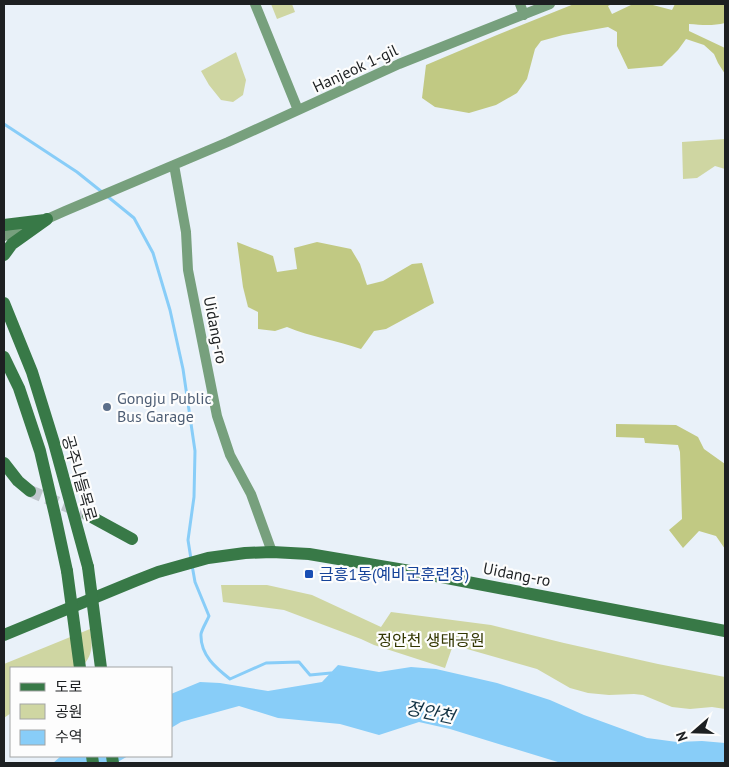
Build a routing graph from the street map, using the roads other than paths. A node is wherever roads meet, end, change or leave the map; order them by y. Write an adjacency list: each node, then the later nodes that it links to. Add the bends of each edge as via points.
1 (255, 4): 5 (street)
2 (520, 4): 4 (street)
3 (550, 4): 4 (street, Hanjeok 1-gil)
4 (524, 15): 5 (street, Hanjeok 1-gil, via 399,64)
5 (298, 110): 6 (street, Hanjeok 1-gil)
6 (174, 165): 7 (street, Hanjeok 1-gil); 17 (street, Uidang-ro, via 186,232 188,270 217,416 230,456 251,494)
7 (47, 219): 8 (main road); 9 (street, Hanjeok 1-gil); 10 (main road, via 12,244)
8 (4, 225)
9 (4, 236)
10 (4, 255)
11 (4, 302): 21 (main road, 공주나들목로, bridge, via 32,372 88,567)
12 (4, 357): 20 (main road, 공주나들목로, bridge, via 19,388 40,451 67,571)
13 (4, 463): 14 (main road)
14 (30, 490)
15 (88, 515): 16 (main road)
16 (132, 539)
17 (272, 552): 18 (main road, Uidang-ro, via 309,554 410,571); 19 (main road, Uidang-ro, via 208,558 158,572)
18 (725, 631)
19 (4, 635)
20 (80, 667)
21 (101, 667)

